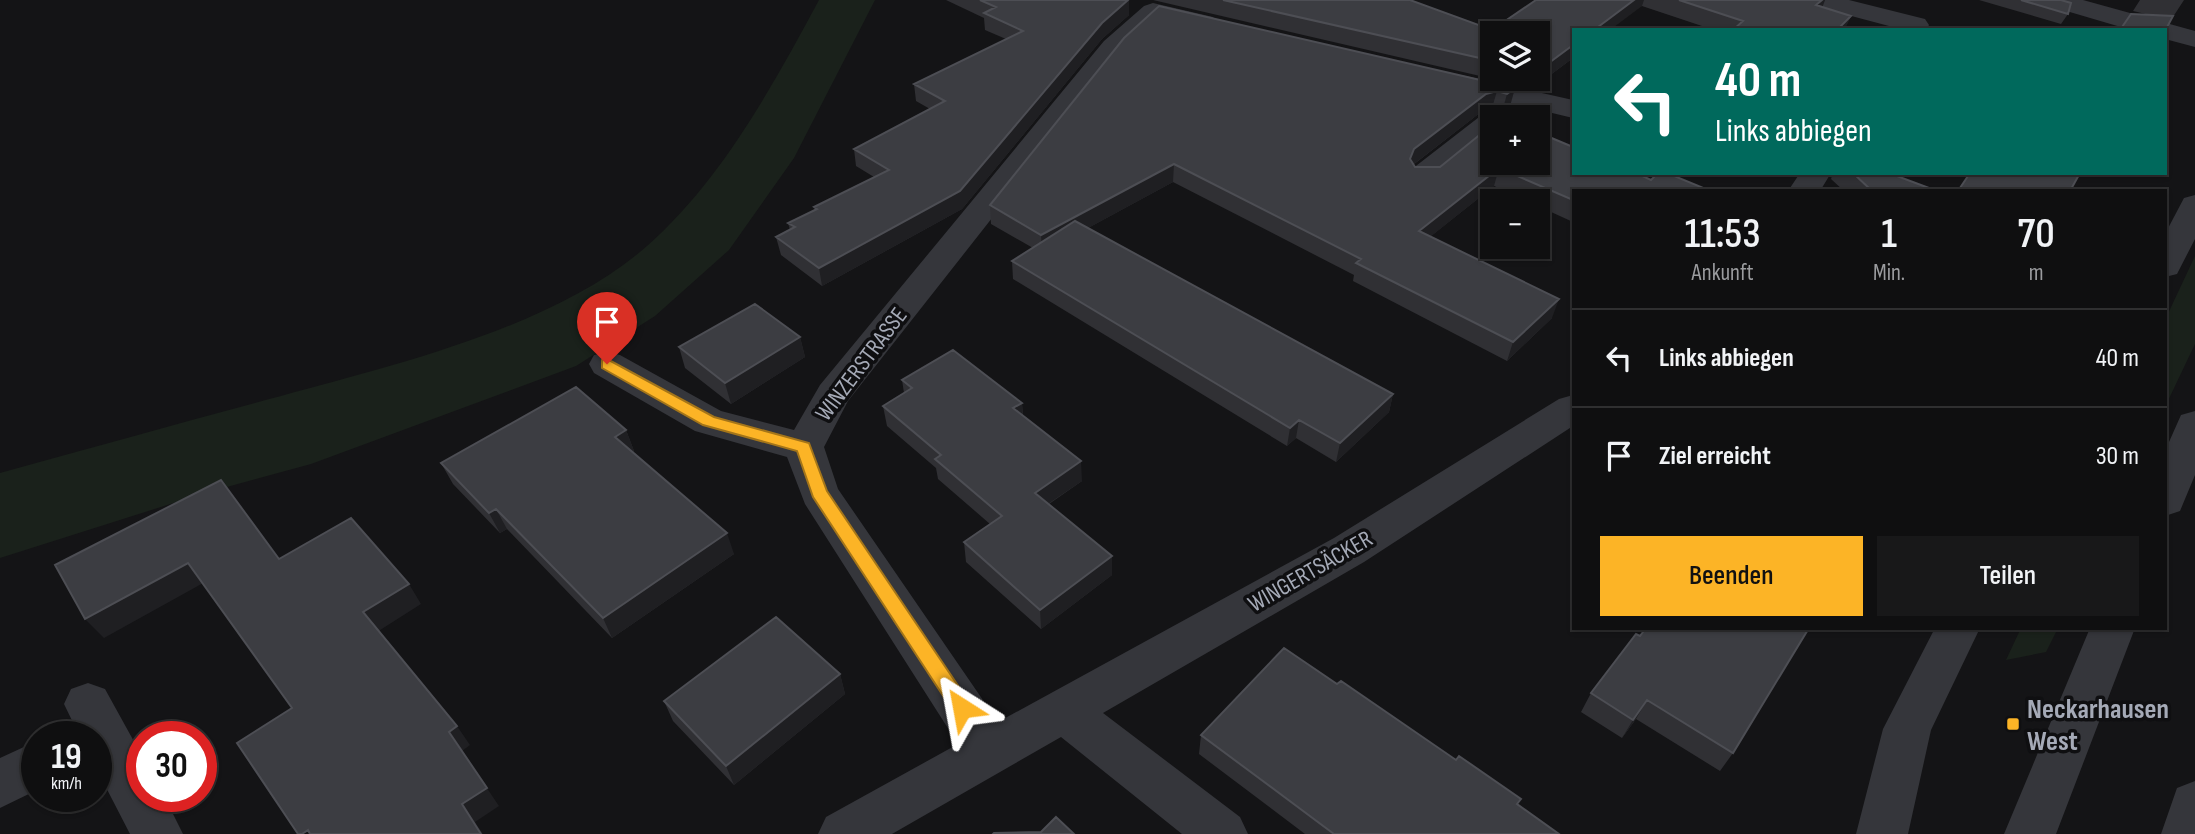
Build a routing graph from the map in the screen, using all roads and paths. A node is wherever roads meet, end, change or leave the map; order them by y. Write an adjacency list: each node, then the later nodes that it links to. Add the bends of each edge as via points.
1 (1819, 0): 4 (street)
2 (1928, 0): 4 (street)
3 (2055, 0): 5 (street)
4 (1915, 27)
5 (2156, 28)
6 (1231, 30): 20 (street, WINZERSTRASSE, via 1138,8 1113,47 833,394)
7 (2167, 31): 8 (street)
8 (2195, 39)
9 (1434, 77): 10 (street)
10 (1521, 97): 11 (street); 12 (street)
11 (1511, 105)
12 (1572, 109)
13 (1480, 130): 14 (street)
14 (1423, 176)
15 (2195, 205): 16 (street)
16 (2167, 263)
17 (607, 364): 20 (street, via 709,421)
18 (1566, 423): 24 (street, WINGERTSÄCKER, via 1349,551)
19 (2195, 425): 21 (street)
20 (804, 447): 25 (street, WINZERSTRASSE, via 819,493)
21 (2167, 495)
22 (2112, 630): 34 (street)
23 (1949, 631): 33 (street, via 1907,729)
24 (1063, 710): 25 (street, WINGERTSÄCKER); 32 (street)
25 (990, 751): 31 (street, WINGERTSÄCKER)
26 (112, 760): 30 (street)
27 (21, 773): 28 (street)
28 (0, 785)
29 (2195, 805): 35 (street)
30 (157, 834)
31 (844, 834)
32 (1222, 834)
33 (1882, 834)
34 (2030, 834)
35 (2187, 834)

